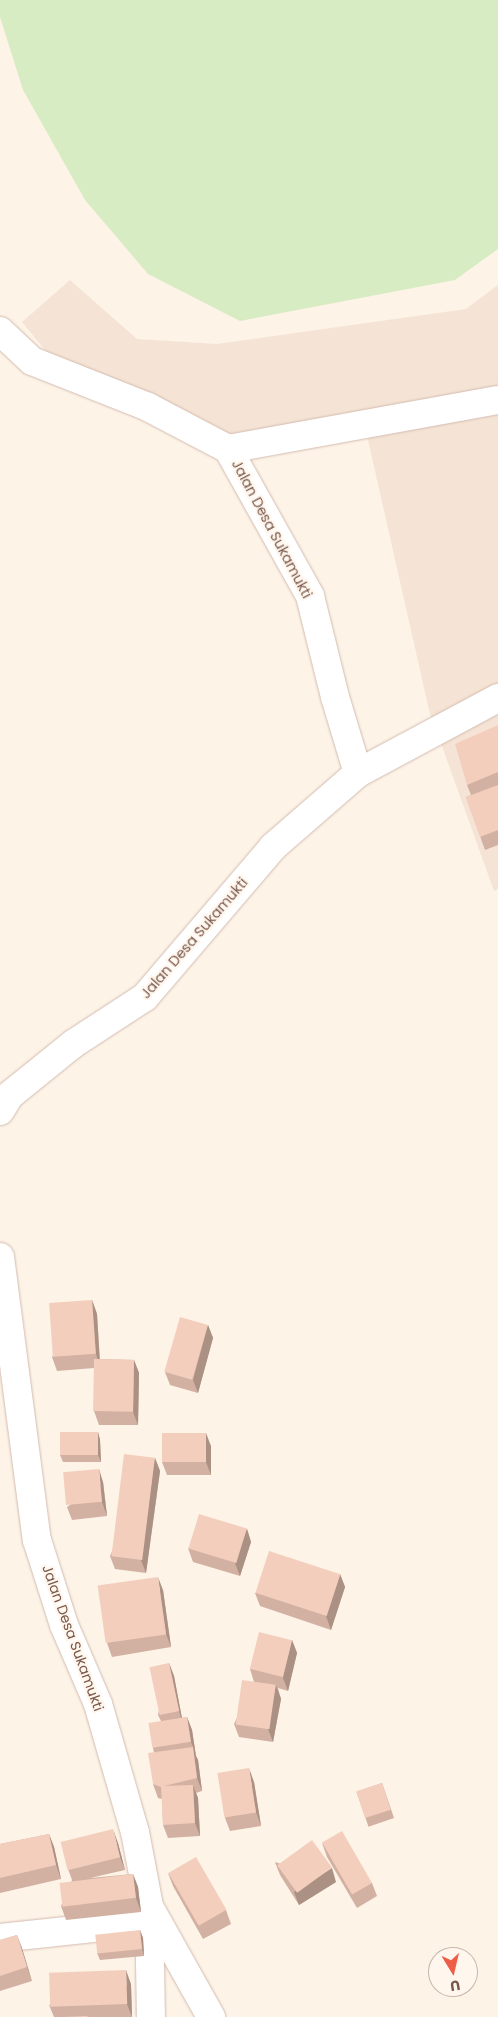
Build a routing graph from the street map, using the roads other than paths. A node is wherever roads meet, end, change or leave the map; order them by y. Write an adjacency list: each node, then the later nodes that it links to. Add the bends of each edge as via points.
1 (0, 331): 3 (street, Jalan Desa Sukamukti, via 32,361 148,407)
2 (498, 400): 3 (street)
3 (228, 449): 5 (street, Jalan Desa Sukamukti, via 310,596)
4 (498, 698): 5 (street, Jalan Desa Sukamukti)
5 (358, 774): 6 (street, Jalan Desa Sukamukti, via 273,847 145,997 73,1044 10,1095)
6 (0, 1111)
7 (0, 1258): 8 (street, Jalan Desa Sukamukti)
8 (10, 1414): 9 (street, Jalan Desa Sukamukti, via 37,1540 64,1625 98,1704 135,1832)
9 (149, 1914): 10 (street); 11 (street, Jalan Desa Sukamukti); 12 (street)
10 (0, 1938)
11 (151, 2017)
12 (211, 2017)

